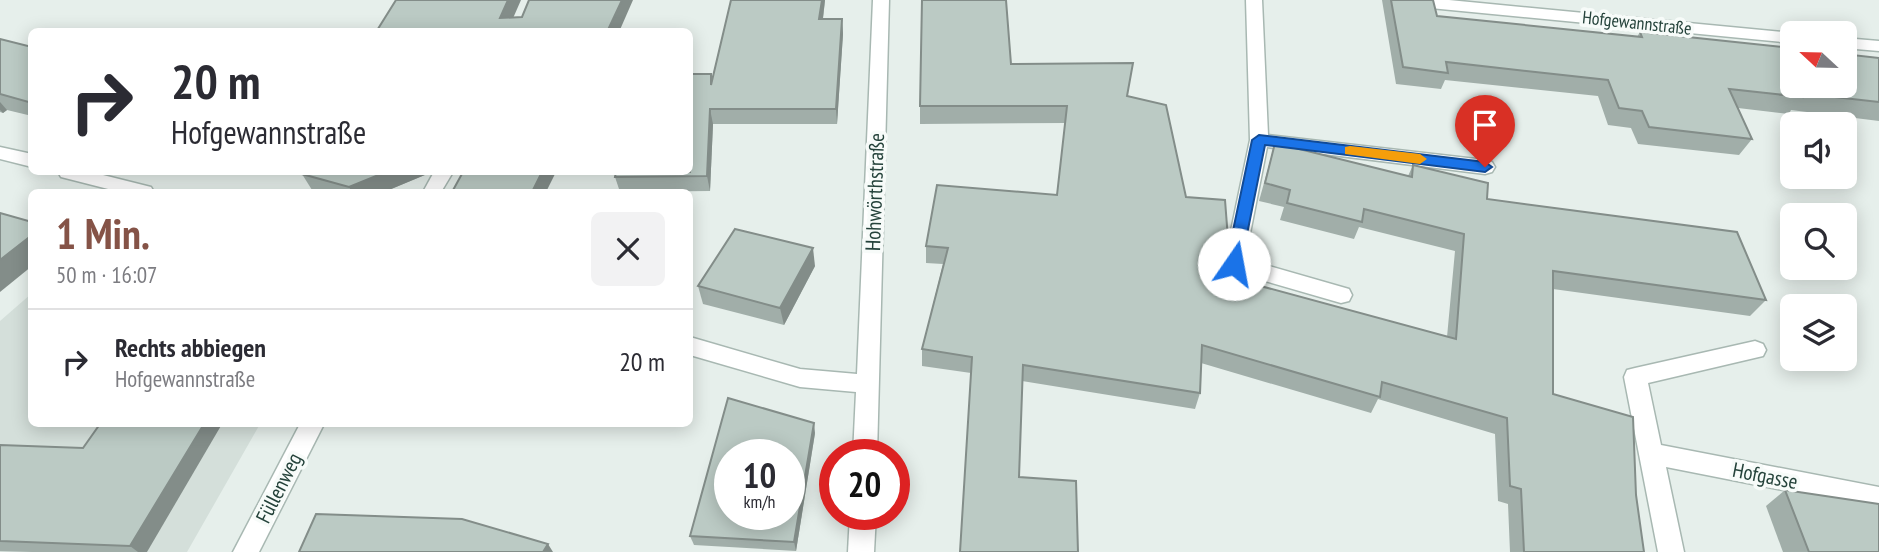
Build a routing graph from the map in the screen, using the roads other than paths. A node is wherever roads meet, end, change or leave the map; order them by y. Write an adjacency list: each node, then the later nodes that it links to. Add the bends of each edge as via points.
1 (881, 0): 16 (street, Hohwörthstraße)
2 (1254, 0): 7 (street)
3 (1399, 0): 4 (street, Hofgewannstraße)
4 (1780, 37)
5 (1857, 44): 6 (street)
6 (1879, 47)
7 (1259, 140): 10 (street); 13 (street, via 1234,264)
8 (0, 153): 9 (street)
9 (28, 160)
10 (1485, 167)
11 (80, 175): 12 (street)
12 (133, 189)
13 (1341, 296)
14 (693, 347): 16 (street, via 800,378)
15 (1755, 350): 19 (street, via 1635,377)
16 (869, 384): 18 (street, Hohwörthstraße)
17 (310, 427): 22 (street, Füllenweg)
18 (866, 439)
19 (1651, 454): 20 (street, Hofgasse); 24 (street)
20 (1879, 498)
21 (862, 530): 23 (street)
22 (246, 552)
23 (861, 552)
24 (1671, 552)

